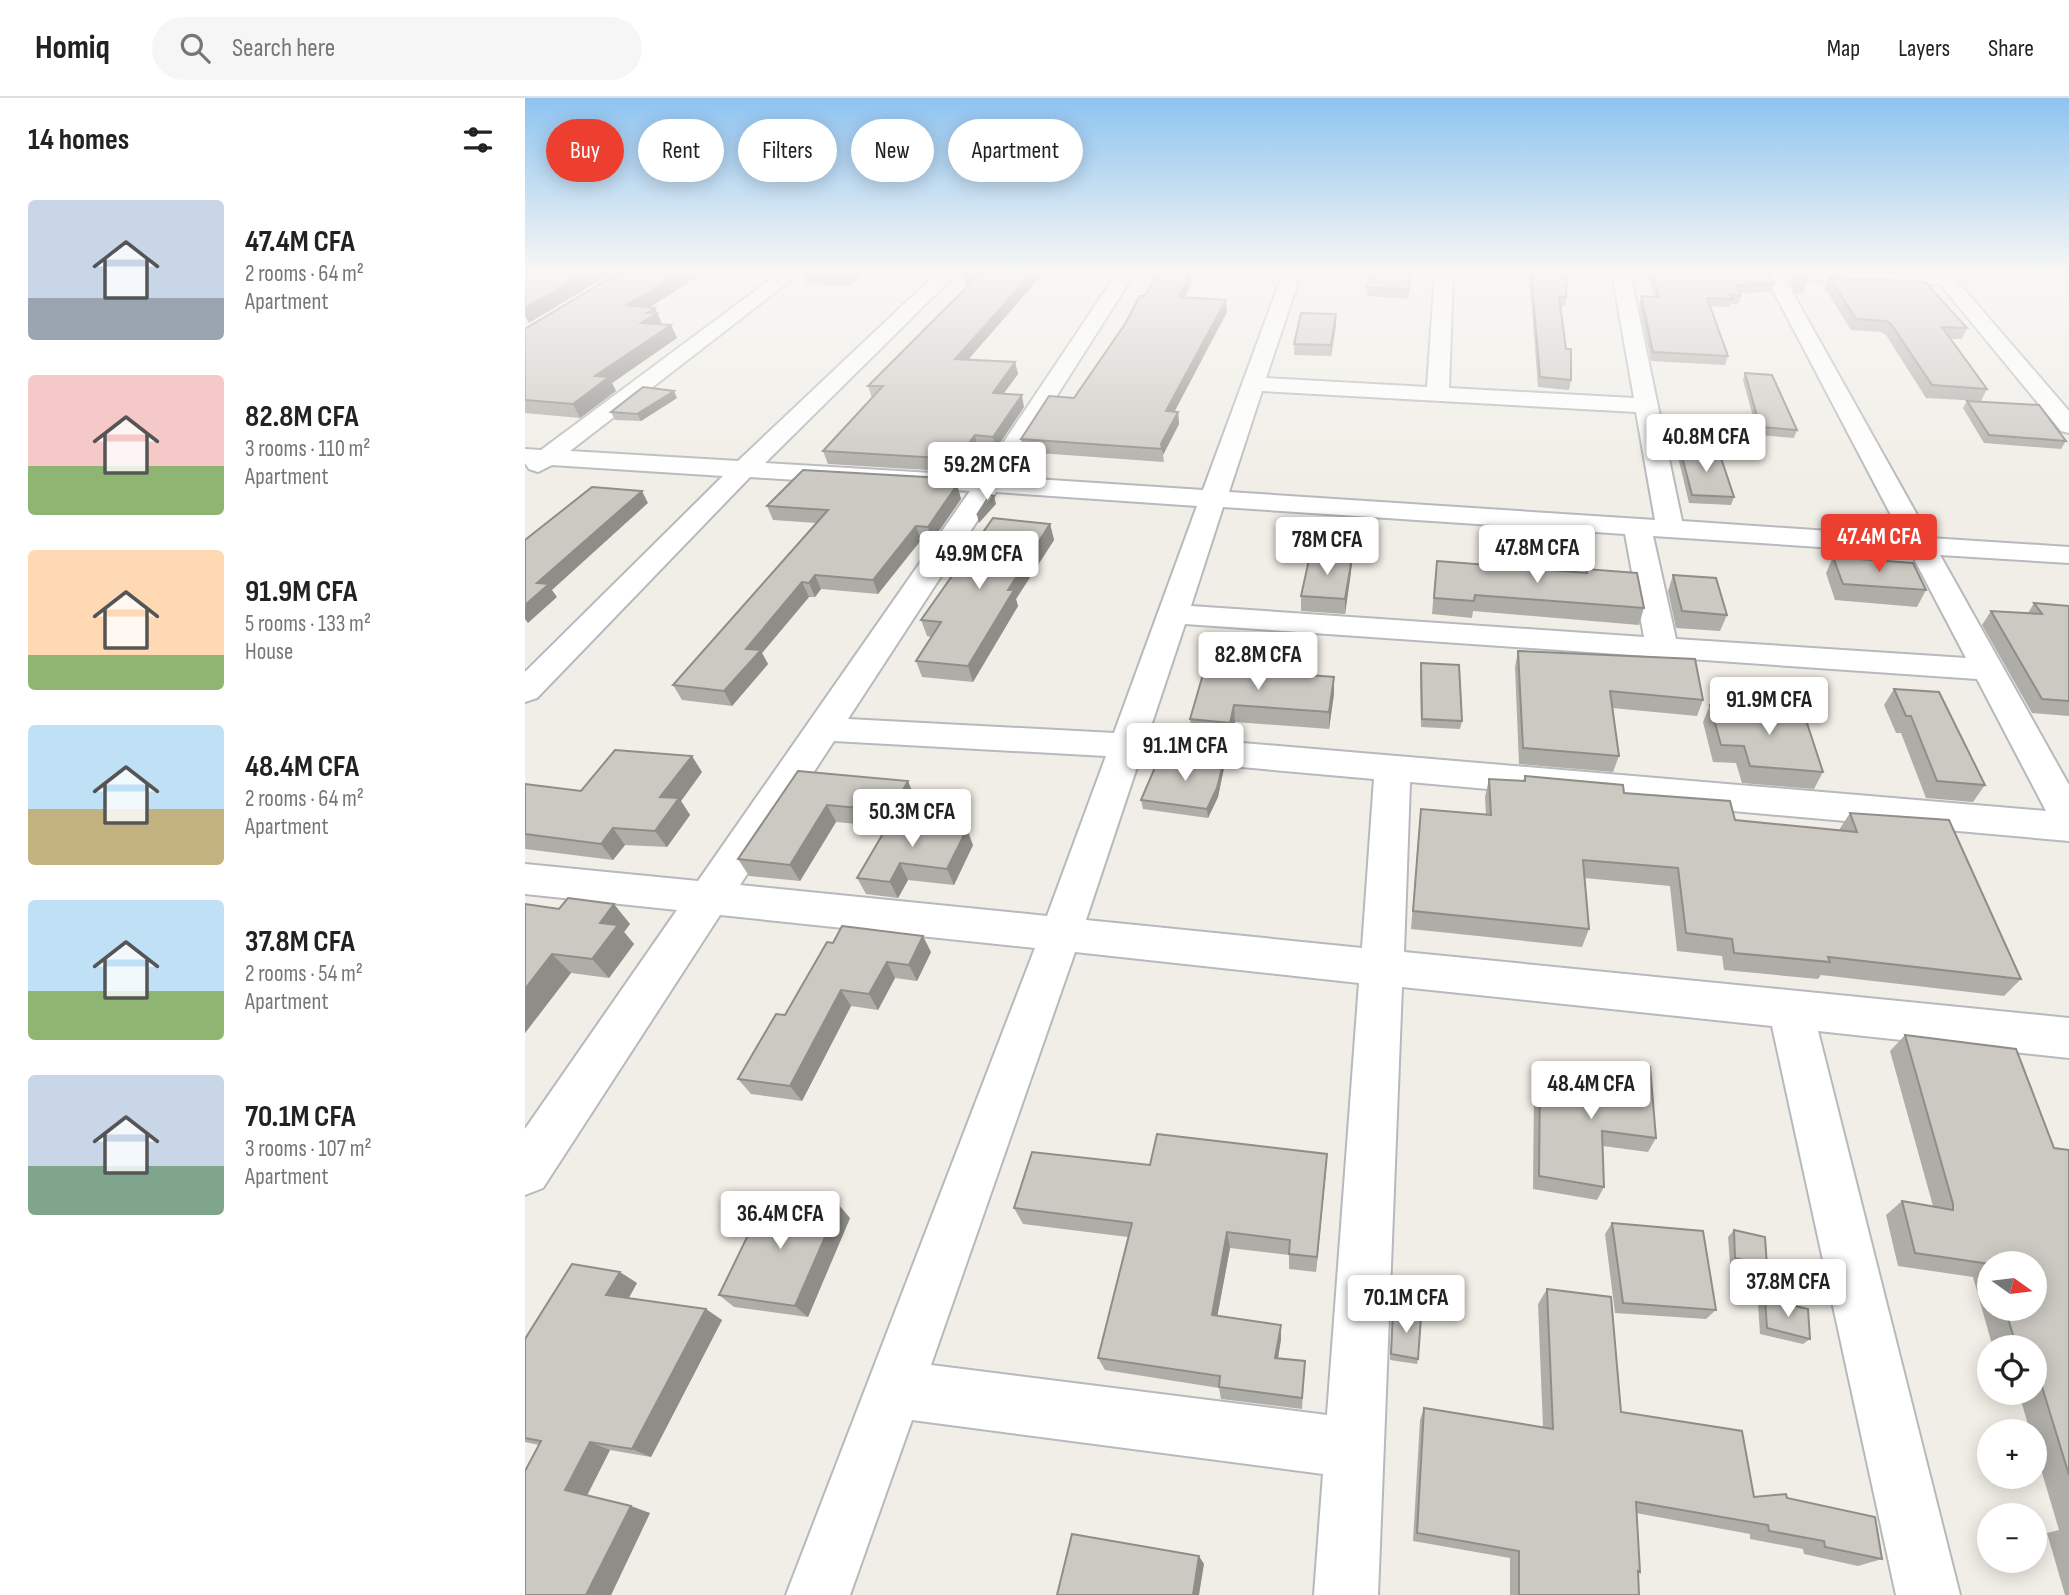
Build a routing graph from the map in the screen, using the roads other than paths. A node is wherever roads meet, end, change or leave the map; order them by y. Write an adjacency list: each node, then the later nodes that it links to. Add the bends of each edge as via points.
1 (694, 343): 13 (street)
2 (875, 343): 14 (street)
3 (1080, 343): 16 (street)
4 (1266, 343): 9 (street)
5 (1441, 343): 10 (street)
6 (1634, 343): 11 (street)
7 (1811, 343): 20 (street)
8 (1999, 343): 12 (street)
9 (1252, 384): 10 (street); 17 (street)
10 (1438, 394): 11 (street)
11 (1646, 406): 19 (street)
12 (2069, 426)
13 (536, 457): 14 (street); 15 (street)
14 (744, 469): 16 (street); 25 (street)
15 (525, 474)
16 (988, 484): 17 (street); 26 (street)
17 (1211, 499): 18 (street); 22 (street)
18 (1637, 527): 19 (street); 23 (street)
19 (1670, 529): 20 (street)
20 (1921, 545): 21 (street); 24 (street)
21 (2069, 555)
22 (1172, 614): 23 (street); 27 (street)
23 (1662, 647): 24 (street)
24 (1988, 670): 29 (street)
25 (525, 691)
26 (823, 729): 27 (street); 32 (street)
27 (1127, 745): 28 (street); 33 (street)
28 (1392, 769): 30 (street); 34 (street)
29 (2069, 818)
30 (2069, 827)
31 (525, 879): 32 (street)
32 (709, 898): 33 (street); 37 (street)
33 (1061, 934): 34 (street); 38 (street)
34 (1381, 968): 35 (street); 39 (street)
35 (1791, 1011): 36 (street); 42 (street)
36 (2069, 1038)
37 (525, 1171)
38 (895, 1389): 39 (street); 40 (street)
39 (1355, 1448): 41 (street)
40 (818, 1595)
41 (1346, 1595)
42 (1929, 1595)

